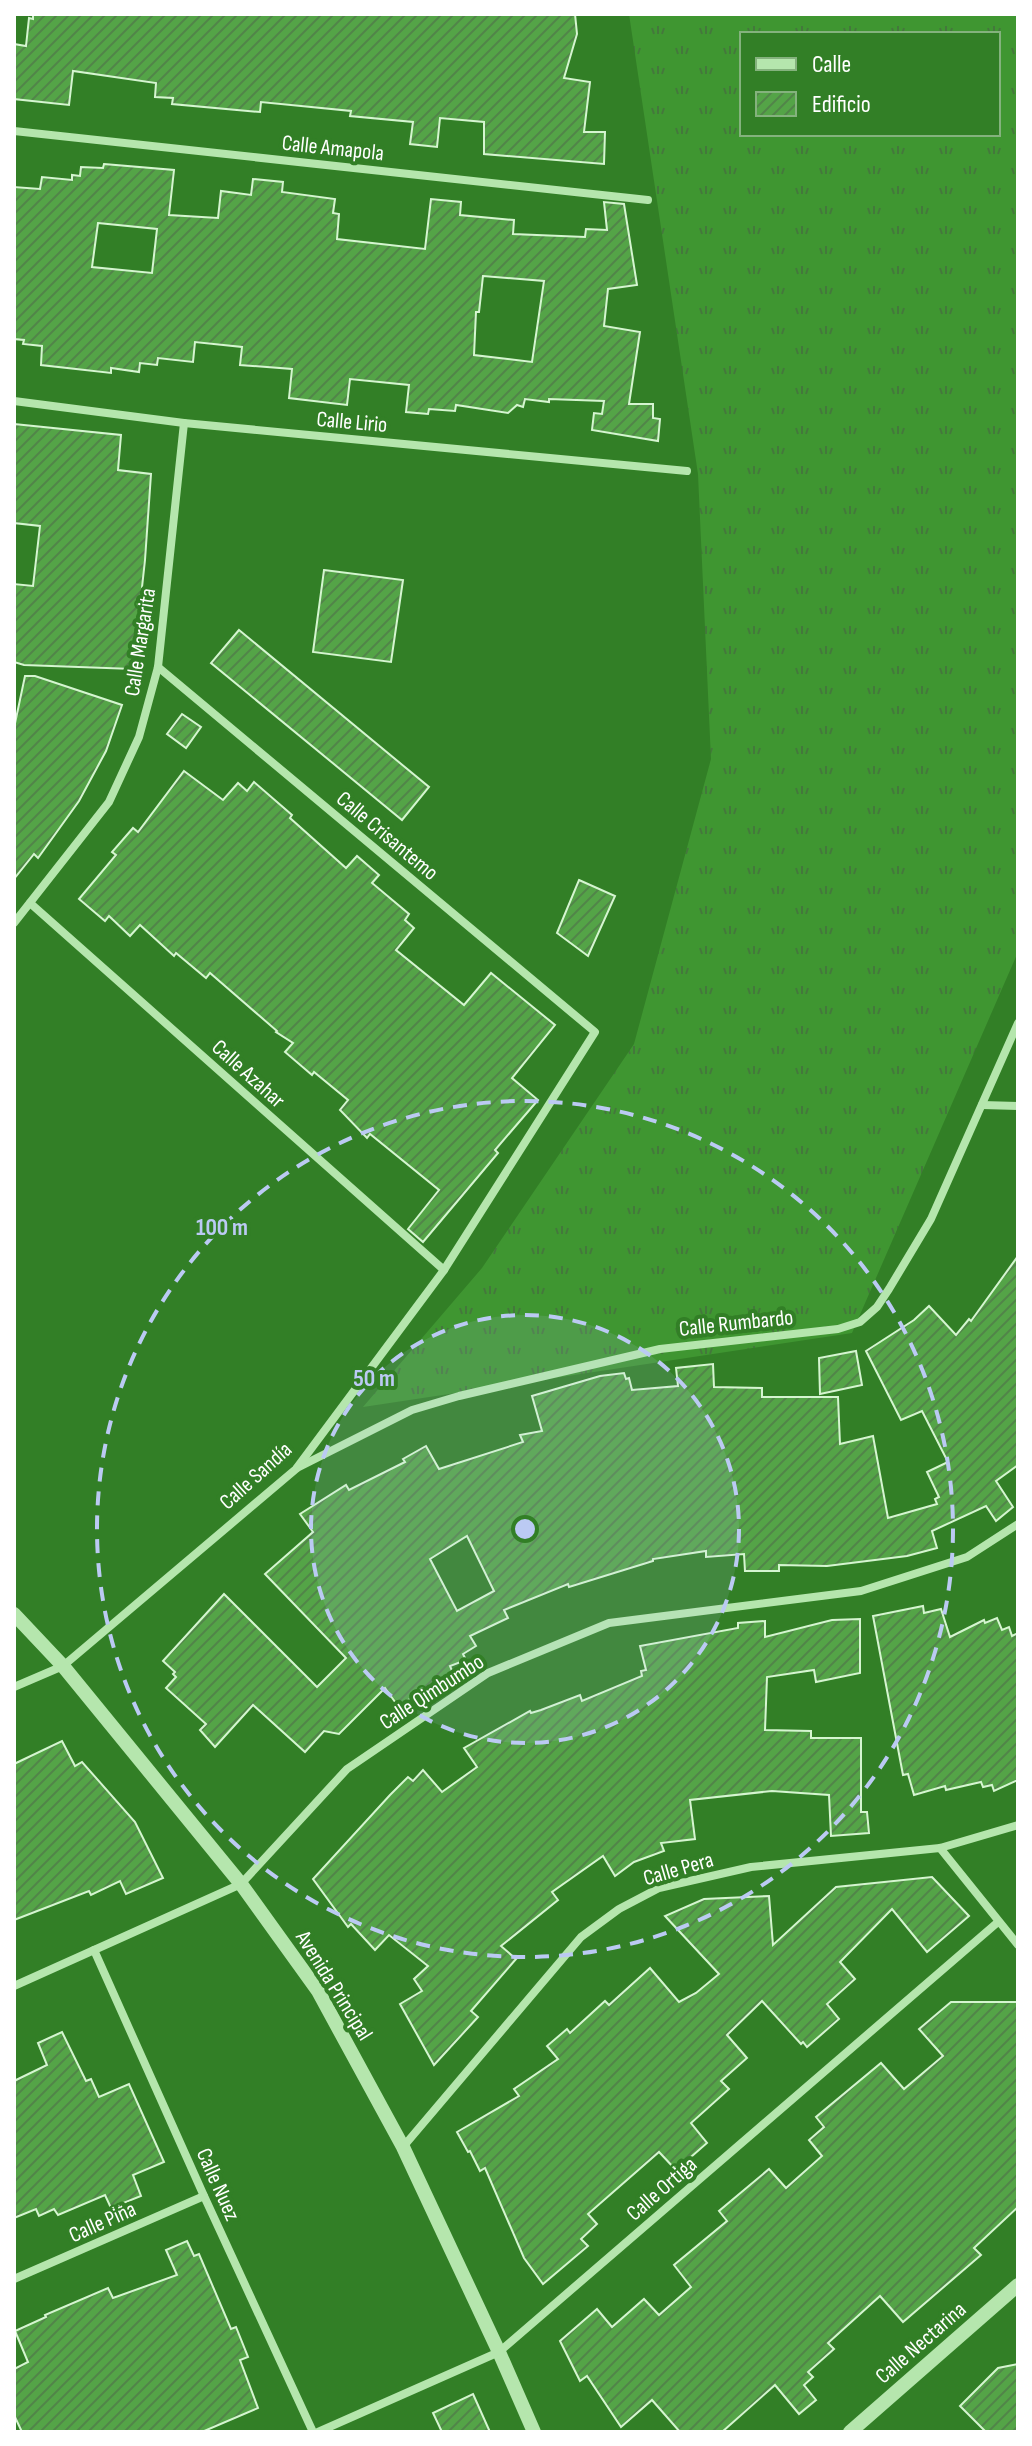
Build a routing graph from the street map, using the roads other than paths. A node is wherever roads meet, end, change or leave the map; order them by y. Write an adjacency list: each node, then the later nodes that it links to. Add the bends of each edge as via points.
1 (14, 131): 2 (street, Calle Amapola)
2 (648, 200)
3 (14, 401): 4 (street, Calle Lirio)
4 (184, 423): 5 (street, Calle Lirio); 6 (street, Calle Margarita)
5 (687, 471)
6 (158, 667): 7 (street, Calle Margarita, via 139,737 109,802); 10 (street, Calle Crisantemo)
7 (30, 903): 8 (street, Calle Margarita); 13 (street, Calle Azahar)
8 (14, 923)
9 (1018, 1023): 11 (street, Calle Rumbardo)
10 (595, 1032): 13 (street, Calle Sandía)
11 (982, 1105): 12 (street); 14 (street, Calle Rumbardo, via 931,1219 877,1307 860,1322 660,1349 459,1396 412,1410)
12 (1018, 1106)
13 (444, 1270): 14 (street, Calle Sandía)
14 (296, 1469): 17 (street, Calle Sandía)
15 (1018, 1524): 21 (street, Calle Qimbumbo, via 967,1557 861,1591 609,1623 488,1673 347,1769)
16 (14, 1614): 17 (street, Avenida Principal)
17 (63, 1666): 18 (street, Calle Sandía); 21 (street, Avenida Principal)
18 (14, 1687)
19 (1018, 1825): 20 (street, Calle Pera)
20 (940, 1848): 22 (street); 26 (street, Calle Pera, via 751,1867 659,1888 619,1909 581,1937)
21 (241, 1884): 24 (street, Calle Qimbumbo); 26 (street, Avenida Principal, via 318,1991)
22 (998, 1922): 23 (street); 30 (street, Calle Ortiga)
23 (1018, 1945)
24 (94, 1950): 25 (street, Calle Qimbumbo); 27 (street, Calle Nuez)
25 (14, 1986)
26 (403, 2147): 30 (street, Avenida Principal)
27 (204, 2196): 28 (street, Calle Piña); 31 (street, Calle Nuez)
28 (14, 2279)
29 (1018, 2285): 33 (street, Calle Nectarina)
30 (499, 2352): 31 (street, Calle Ortiga); 32 (street, Avenida Principal)
31 (315, 2432)
32 (534, 2432)
33 (850, 2432)

